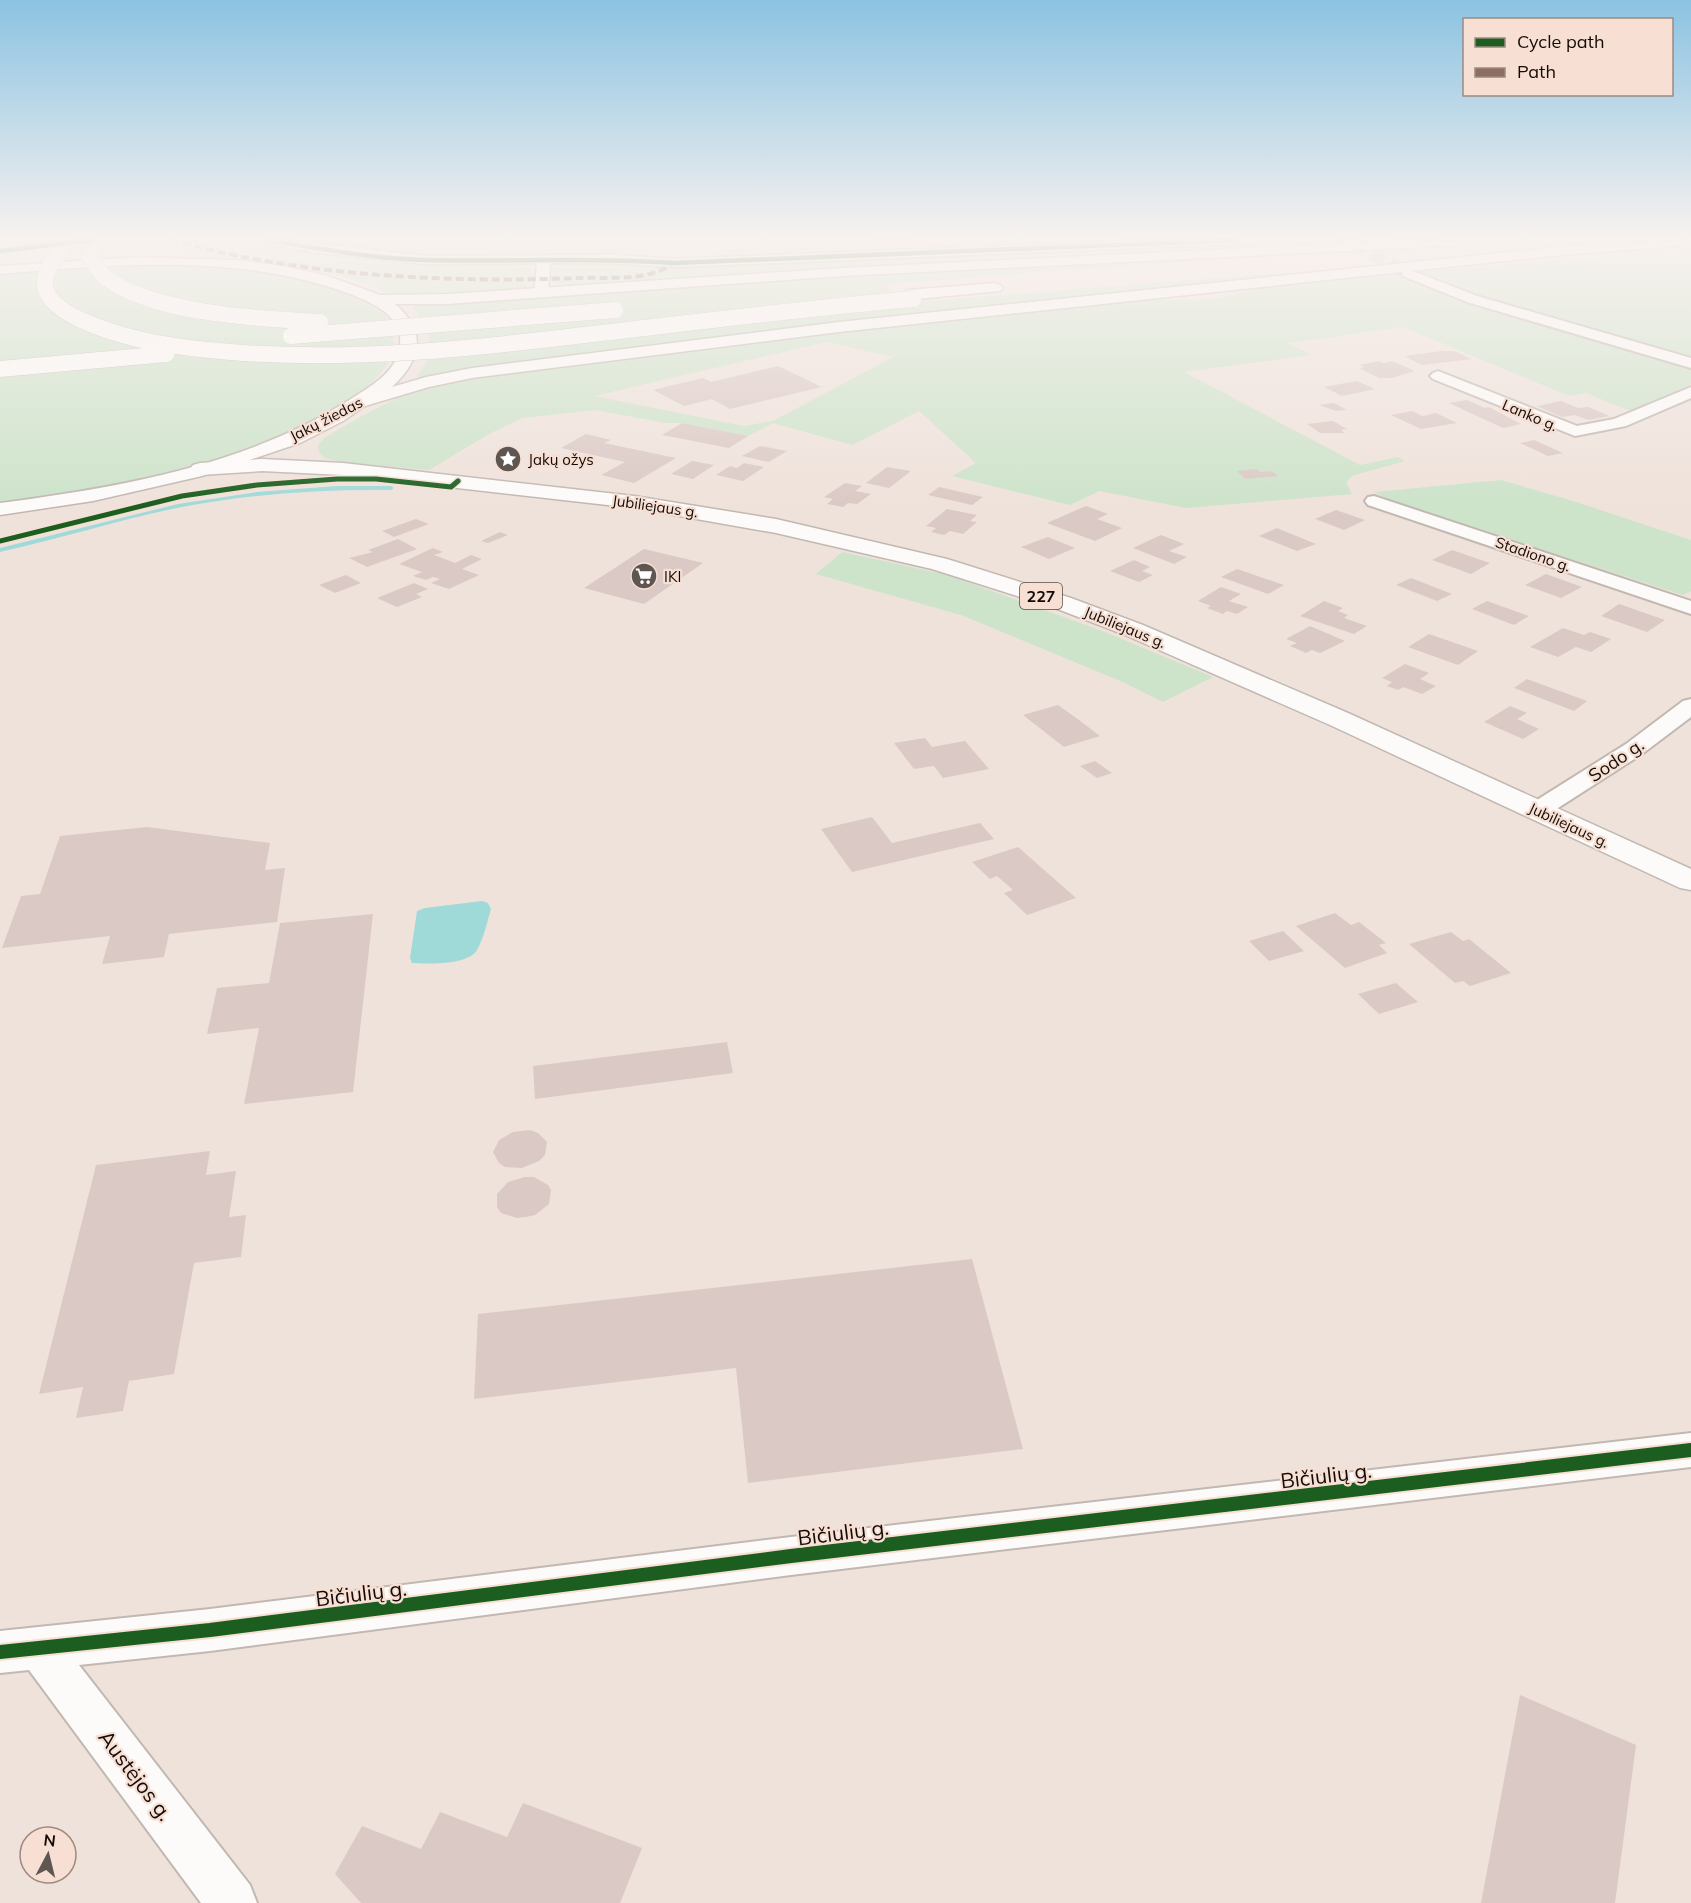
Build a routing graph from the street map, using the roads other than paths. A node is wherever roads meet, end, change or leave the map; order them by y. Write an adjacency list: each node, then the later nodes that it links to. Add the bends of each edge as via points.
1 (102, 329): 5 (main road, bridge, via 147,341 248,354 338,356 431,352)
2 (384, 329): 8 (main road, bridge)
3 (406, 329): 13 (main road, Jakų žiedas, via 409,345 402,363)
4 (472, 329): 10 (main road, bridge)
5 (632, 329)
6 (825, 329): 13 (main road, via 472,373)
7 (1576, 329): 9 (street)
8 (0, 361)
9 (1691, 363)
10 (0, 369)
11 (1438, 376): 12 (street, Lanko g., via 1575,431 1629,420)
12 (1691, 392)
13 (364, 401): 14 (main road, Jakų žiedas)
14 (312, 429): 15 (main road, Jakų žiedas); 16 (main road, 227, via 306,451 314,459)
15 (200, 469): 16 (main road, 227, via 262,465); 18 (main road, Jakų žiedas, via 114,490)
16 (343, 469): 21 (main road, Jubiliejaus g. / 227, via 564,493 707,514 939,564 1134,630)
17 (1374, 501): 19 (street, Stadiono g.)
18 (4, 509)
19 (1691, 608)
20 (1691, 706): 21 (street, Sodo g., via 1634,749)
21 (1538, 810): 22 (main road, Jubiliejaus g. / 227)
22 (1691, 881)
23 (1691, 1450): 24 (street, Bičiulių g.)
24 (20, 1650): 25 (street, Austėjos g.)
25 (232, 1903)

